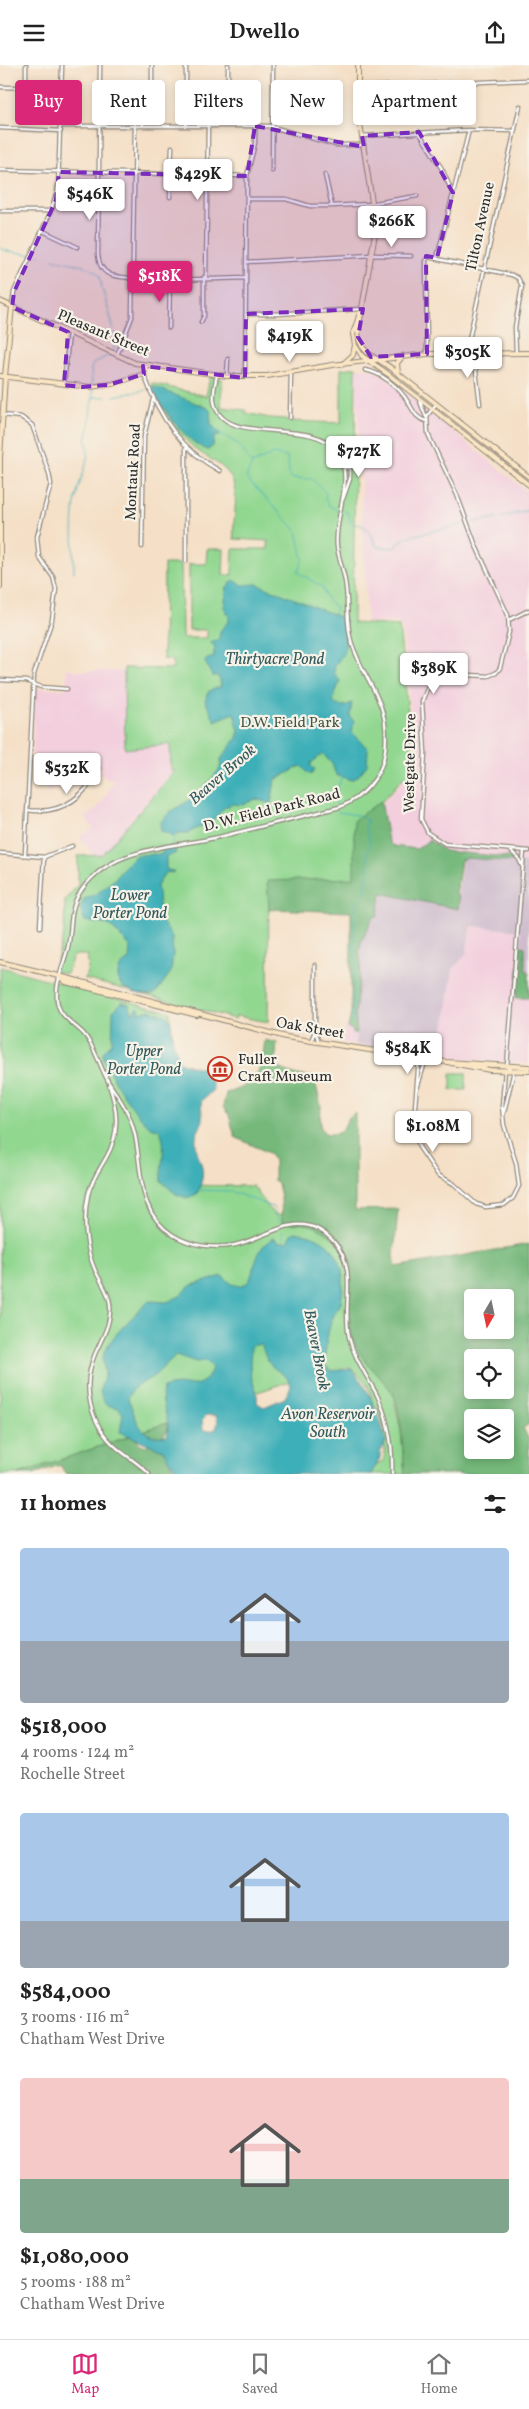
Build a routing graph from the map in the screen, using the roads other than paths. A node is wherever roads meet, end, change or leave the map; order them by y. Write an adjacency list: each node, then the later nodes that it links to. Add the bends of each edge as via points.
1 (26, 65): 9 (street)
2 (62, 65): 10 (street)
3 (100, 65): 25 (street)
4 (152, 65): 11 (street)
5 (186, 65): 12 (street)
6 (228, 65): 13 (street)
7 (273, 65): 27 (street)
8 (358, 65): 14 (main road)
9 (26, 80)
10 (62, 80)
11 (152, 80)
12 (186, 80)
13 (228, 80)
14 (358, 80)
15 (528, 80): 16 (street)
16 (476, 82)
17 (0, 87): 18 (street)
18 (15, 88)
19 (520, 106): 31 (street, Tilton Avenue)
20 (135, 125): 25 (street); 40 (street)
21 (208, 125): 42 (street)
22 (228, 125): 26 (street)
23 (361, 125): 33 (main road)
24 (61, 126): 25 (street); 30 (street)
25 (99, 126): 39 (street)
26 (255, 126): 27 (street); 44 (street, via 255,143)
27 (272, 127): 34 (street, via 336,145); 37 (street)
28 (0, 129): 30 (street)
29 (469, 130): 31 (street); 32 (street); 45 (street)
30 (61, 131): 38 (street)
31 (514, 131): 59 (street, Tilton Avenue)
32 (419, 132): 33 (street); 45 (street)
33 (362, 136): 34 (main road)
34 (364, 145): 49 (main road)
35 (172, 147): 41 (street)
36 (0, 170): 38 (street)
37 (272, 171)
38 (59, 172): 39 (street); 52 (street)
39 (98, 173): 40 (street); 62 (street, via 99,263 111,275)
40 (134, 173): 41 (street); 62 (street)
41 (172, 174): 42 (street); 46 (street)
42 (207, 175): 44 (street); 60 (street)
43 (326, 175): 50 (street)
44 (247, 176): 48 (street)
45 (453, 193): 57 (street)
46 (170, 197)
47 (417, 197): 49 (street)
48 (247, 199): 50 (street, via 286,199 310,206); 58 (street)
49 (374, 203): 50 (street); 55 (main road, via 376,228)
50 (332, 206)
51 (0, 211): 52 (street)
52 (51, 211): 53 (street)
53 (42, 231): 54 (street); 65 (street, via 14,292)
54 (77, 247)
55 (372, 255): 56 (street); 58 (street); 66 (main road)
56 (411, 256)
57 (437, 258): 59 (street); 76 (street, via 428,257 426,261)
58 (246, 262): 61 (street)
59 (484, 268): 72 (street, Tilton Avenue); 74 (street, via 519,280 522,293 515,327)
60 (205, 277): 61 (street); 63 (street); 68 (street)
61 (246, 277): 67 (street)
62 (133, 278): 63 (street); 77 (street, via 132,317)
63 (170, 278): 69 (street)
64 (0, 301): 65 (main road, Pleasant Street)
65 (12, 307): 70 (main road, Pleasant Street); 89 (main road)
66 (362, 309): 67 (street); 71 (main road, via 353,329); 80 (main road, via 359,340 364,350)
67 (246, 313): 91 (street)
68 (201, 322)
69 (169, 328)
70 (69, 333): 77 (main road, Pleasant Street); 92 (street)
71 (355, 345): 81 (main road); 82 (main road, via 352,356)
72 (466, 353): 73 (main road, Pleasant Street); 76 (main road, Pleasant Street)
73 (474, 353): 74 (main road, Pleasant Street); 96 (street)
74 (516, 353): 75 (main road, Pleasant Street)
75 (529, 353)
76 (427, 354): 78 (main road, Pleasant Street)
77 (116, 355): 83 (main road, Pleasant Street)
78 (404, 356): 80 (main road, Pleasant Street); 87 (main road, via 397,363)
79 (228, 359): 90 (street)
80 (375, 359): 81 (main road, Pleasant Street); 87 (main road)
81 (367, 361): 82 (main road, Pleasant Street); 93 (main road)
82 (343, 364): 85 (main road, Pleasant Street)
83 (146, 365): 86 (main road); 88 (main road, Pleasant Street)
84 (365, 369): 100 (street, via 380,374 402,394 418,418)
85 (291, 373): 91 (main road, Pleasant Street); 99 (street)
86 (144, 374): 92 (main road, via 91,387); 94 (street)
87 (398, 374): 95 (main road)
88 (216, 375): 90 (main road, Pleasant Street); 102 (street, D. W. Field Park Road, via 214,401 226,419 249,429 315,435 328,441 338,453)
89 (2, 376): 92 (main road); 98 (main road)
90 (226, 377): 91 (main road, Pleasant Street)
91 (245, 378)
92 (64, 385)
93 (418, 398): 97 (main road); 100 (street)
94 (153, 399): 101 (street); 109 (street, Montauk Road, via 144,436)
95 (436, 404): 97 (street); 104 (main road)
96 (480, 404)
97 (432, 409): 100 (street); 105 (main road)
98 (2, 415): 107 (main road); 115 (street, via 20,417 32,425 49,473 50,484 36,537 39,557 53,577 56,600 36,662)
99 (290, 418)
100 (426, 420): 113 (street, via 428,434)
101 (186, 447): 103 (street); 110 (street)
102 (343, 467): 106 (street, D. W. Field Park Road); 106 (street, via 350,468 351,474)
103 (220, 471)
104 (529, 477)
105 (529, 485)
106 (341, 506): 130 (street, D. W. Field Park Road, via 337,538 345,581 348,627 356,655 378,696 385,728 385,754 375,777 356,800 340,807 218,837 143,850 117,861 90,881 74,903)
107 (0, 512): 108 (main road)
108 (0, 541): 111 (main road)
109 (142, 547)
110 (186, 561)
111 (0, 587)
112 (529, 610): 113 (street)
113 (509, 620): 120 (street, Westgate Drive, via 508,636 496,673 490,676 448,674 436,679 427,689 422,701 425,753 420,813 428,833 439,842)
114 (0, 680): 115 (street)
115 (33, 684): 116 (street); 118 (street)
116 (67, 689)
117 (99, 769): 118 (street, via 85,792 73,802 48,811)
118 (27, 810): 124 (street)
119 (72, 846): 125 (street)
120 (510, 850): 121 (street, Westgate Drive); 126 (street)
121 (524, 851): 122 (street, Westgate Drive); 126 (street)
122 (529, 851)
123 (0, 853): 124 (street)
124 (25, 854): 125 (street)
125 (44, 857): 127 (street)
126 (523, 868): 137 (street)
127 (40, 927)
128 (0, 962): 130 (main road, Oak Street)
129 (315, 965): 131 (street)
130 (61, 978): 132 (main road, Oak Street); 142 (street, D. W. Field Park Road, via 57,997 60,1010 87,1038)
131 (315, 1031): 132 (street); 133 (street)
132 (311, 1042): 133 (main road, Oak Street)
133 (320, 1043): 134 (main road, Oak Street)
134 (419, 1058): 135 (main road, Oak Street); 143 (street)
135 (426, 1059): 136 (main road, Oak Street); 143 (street)
136 (446, 1062): 137 (main road, Oak Street); 139 (main road, Oak Street)
137 (507, 1067): 138 (main road, Oak Street); 139 (street); 140 (street)
138 (529, 1067)
139 (504, 1071): 140 (main road, Oak Street); 144 (street)
140 (513, 1071): 141 (main road, Oak Street); 144 (street)
141 (529, 1071)
142 (108, 1081): 145 (street, D. W. Field Park Road, via 116,1105 116,1133 109,1153 90,1186 85,1223 89,1251 111,1307 108,1326 90,1369 89,1397 96,1419 111,1443); 146 (street, D. W. Field Park Road, via 127,1110 136,1134 140,1183 147,1205 159,1224 170,1233 194,1244 221,1247 294,1225 315,1229 334,1242 343,1254 347,1265 347,1327 356,1358 376,1393 386,1419)
143 (417, 1089): 144 (street, via 414,1119 420,1149 438,1175 482,1206 504,1205 513,1198 519,1186)
144 (503, 1113)
145 (149, 1474)
146 (392, 1474)

